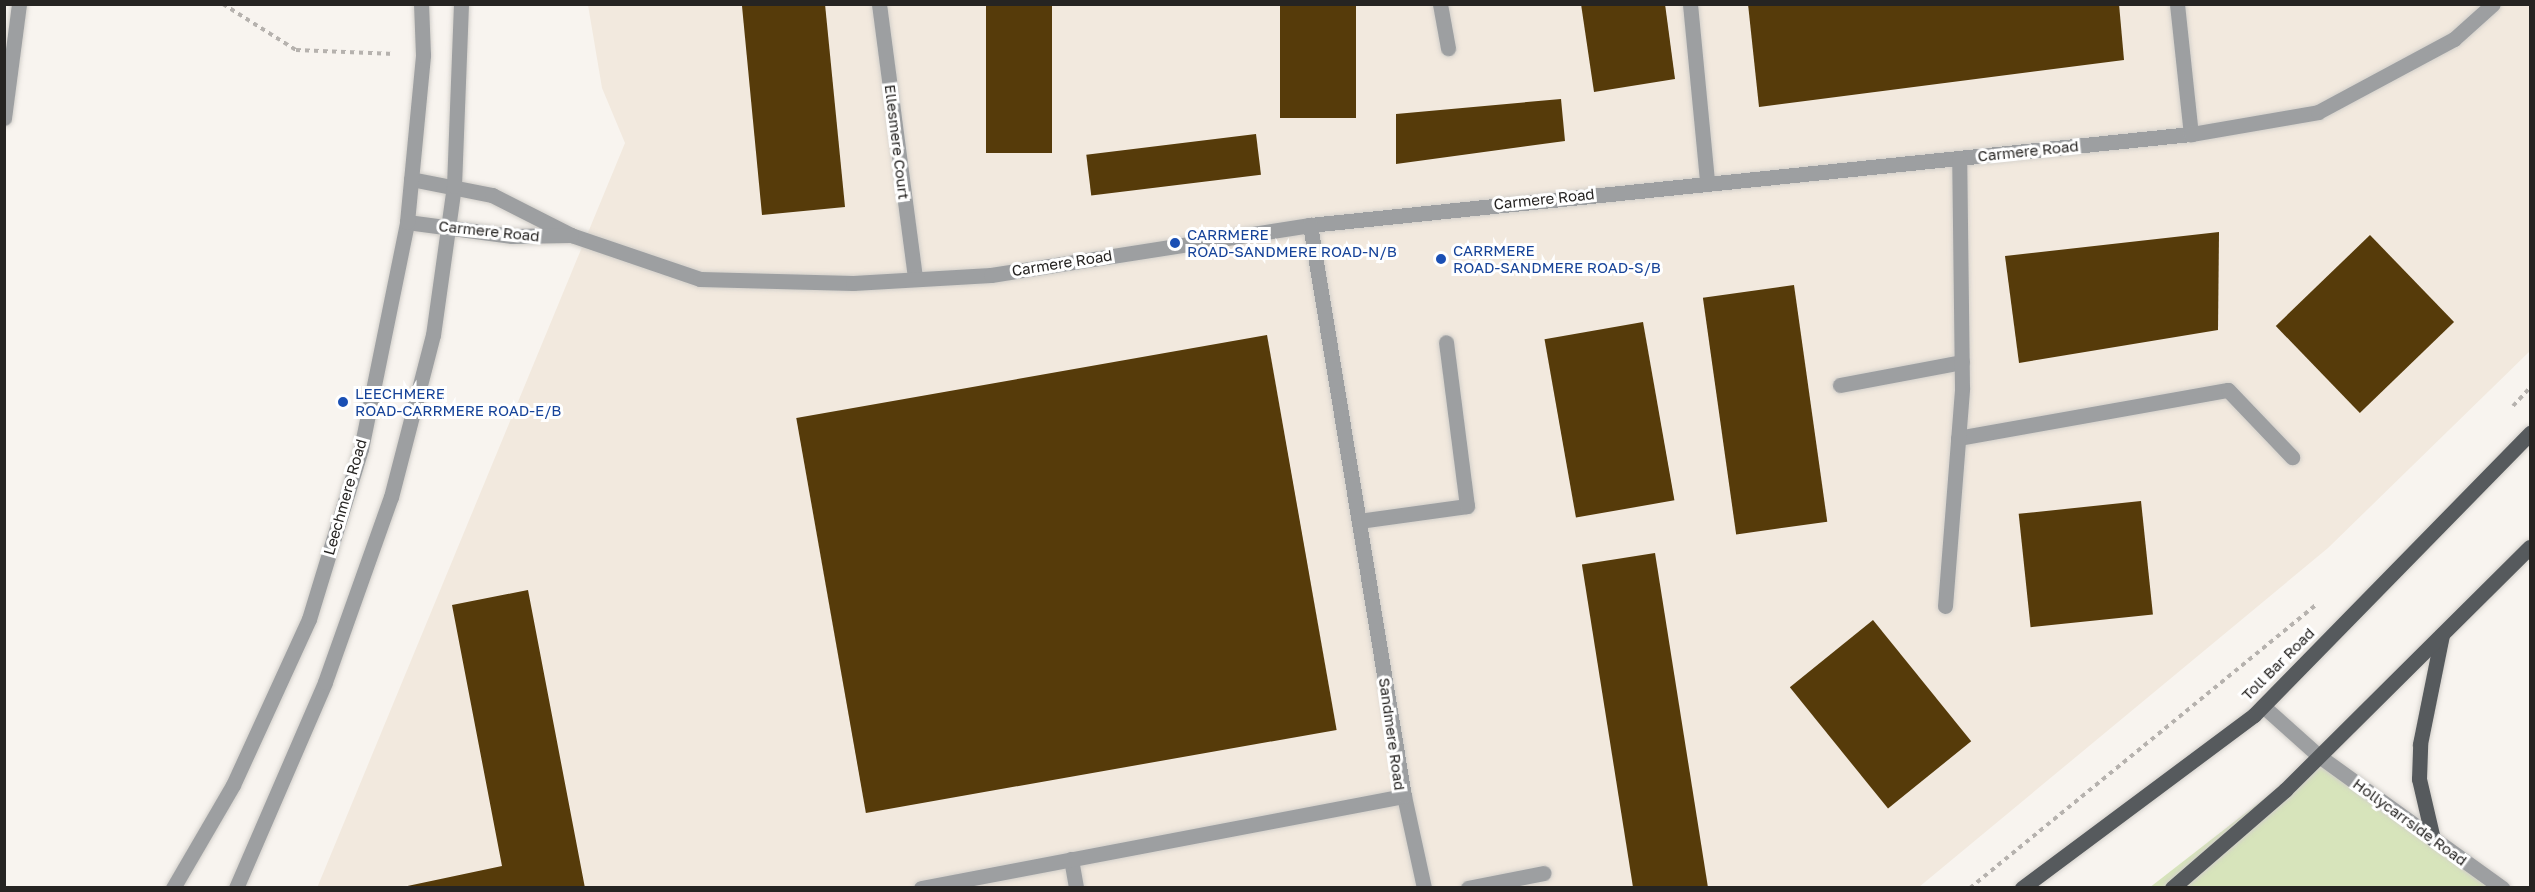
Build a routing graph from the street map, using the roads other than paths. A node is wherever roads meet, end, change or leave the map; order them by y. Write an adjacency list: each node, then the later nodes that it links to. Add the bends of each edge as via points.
1 (19, 4): 10 (street)
2 (421, 4): 13 (street, Leechmere Road, via 423,55)
3 (461, 4): 15 (street)
4 (879, 4): 20 (street, Ellesmere Court)
5 (1440, 4): 9 (street)
6 (1690, 4): 14 (street)
7 (2178, 4): 11 (street)
8 (2493, 4): 11 (street, Carmere Road, via 2454,39 2318,112)
9 (1448, 48)
10 (4, 118)
11 (2191, 134): 12 (street, Carmere Road)
12 (1959, 158): 14 (street, Carmere Road); 22 (street)
13 (411, 179): 15 (street, Carmere Road); 16 (street, Leechmere Road)
14 (1707, 181): 17 (street, Carmere Road)
15 (454, 186): 18 (street); 19 (street, Carmere Road, via 516,204)
16 (407, 222): 18 (street, Carmere Road); 37 (street, Leechmere Road, via 361,449 309,619 233,785)
17 (1310, 225): 20 (street, Carmere Road, via 992,275); 27 (street, Sandmere Road)
18 (447, 227): 19 (street, Carmere Road, via 522,237); 38 (street, via 433,335 391,497 325,682)
19 (571, 235): 20 (street, Carmere Road, via 700,279)
20 (915, 279)
21 (1446, 342): 27 (street, via 1467,506)
22 (1962, 362): 23 (street); 25 (street)
23 (1840, 385)
24 (2530, 433): 31 (main road, Toll Bar Road)
25 (1958, 438): 26 (street, via 2228,390); 29 (street)
26 (2292, 457)
27 (1359, 521): 33 (street, Sandmere Road)
28 (2530, 547): 30 (main road)
29 (1945, 606)
30 (2442, 635): 32 (main road); 34 (main road, via 2420,744 2419,779)
31 (2263, 706): 32 (street, Hollycarrside Road); 43 (main road, Toll Bar Road)
32 (2319, 756): 34 (street, Hollycarrside Road); 44 (main road)
33 (1404, 796): 35 (street, Sandmere Road); 41 (street)
34 (2433, 839): 45 (street, Hollycarrside Road)
35 (1071, 859): 39 (street, Sandmere Road); 40 (street)
36 (1544, 873): 42 (street)
37 (173, 888)
38 (236, 888)
39 (921, 888)
40 (1076, 888)
41 (1424, 888)
42 (1468, 888)
43 (2022, 888)
44 (2172, 888)
45 (2502, 888)

